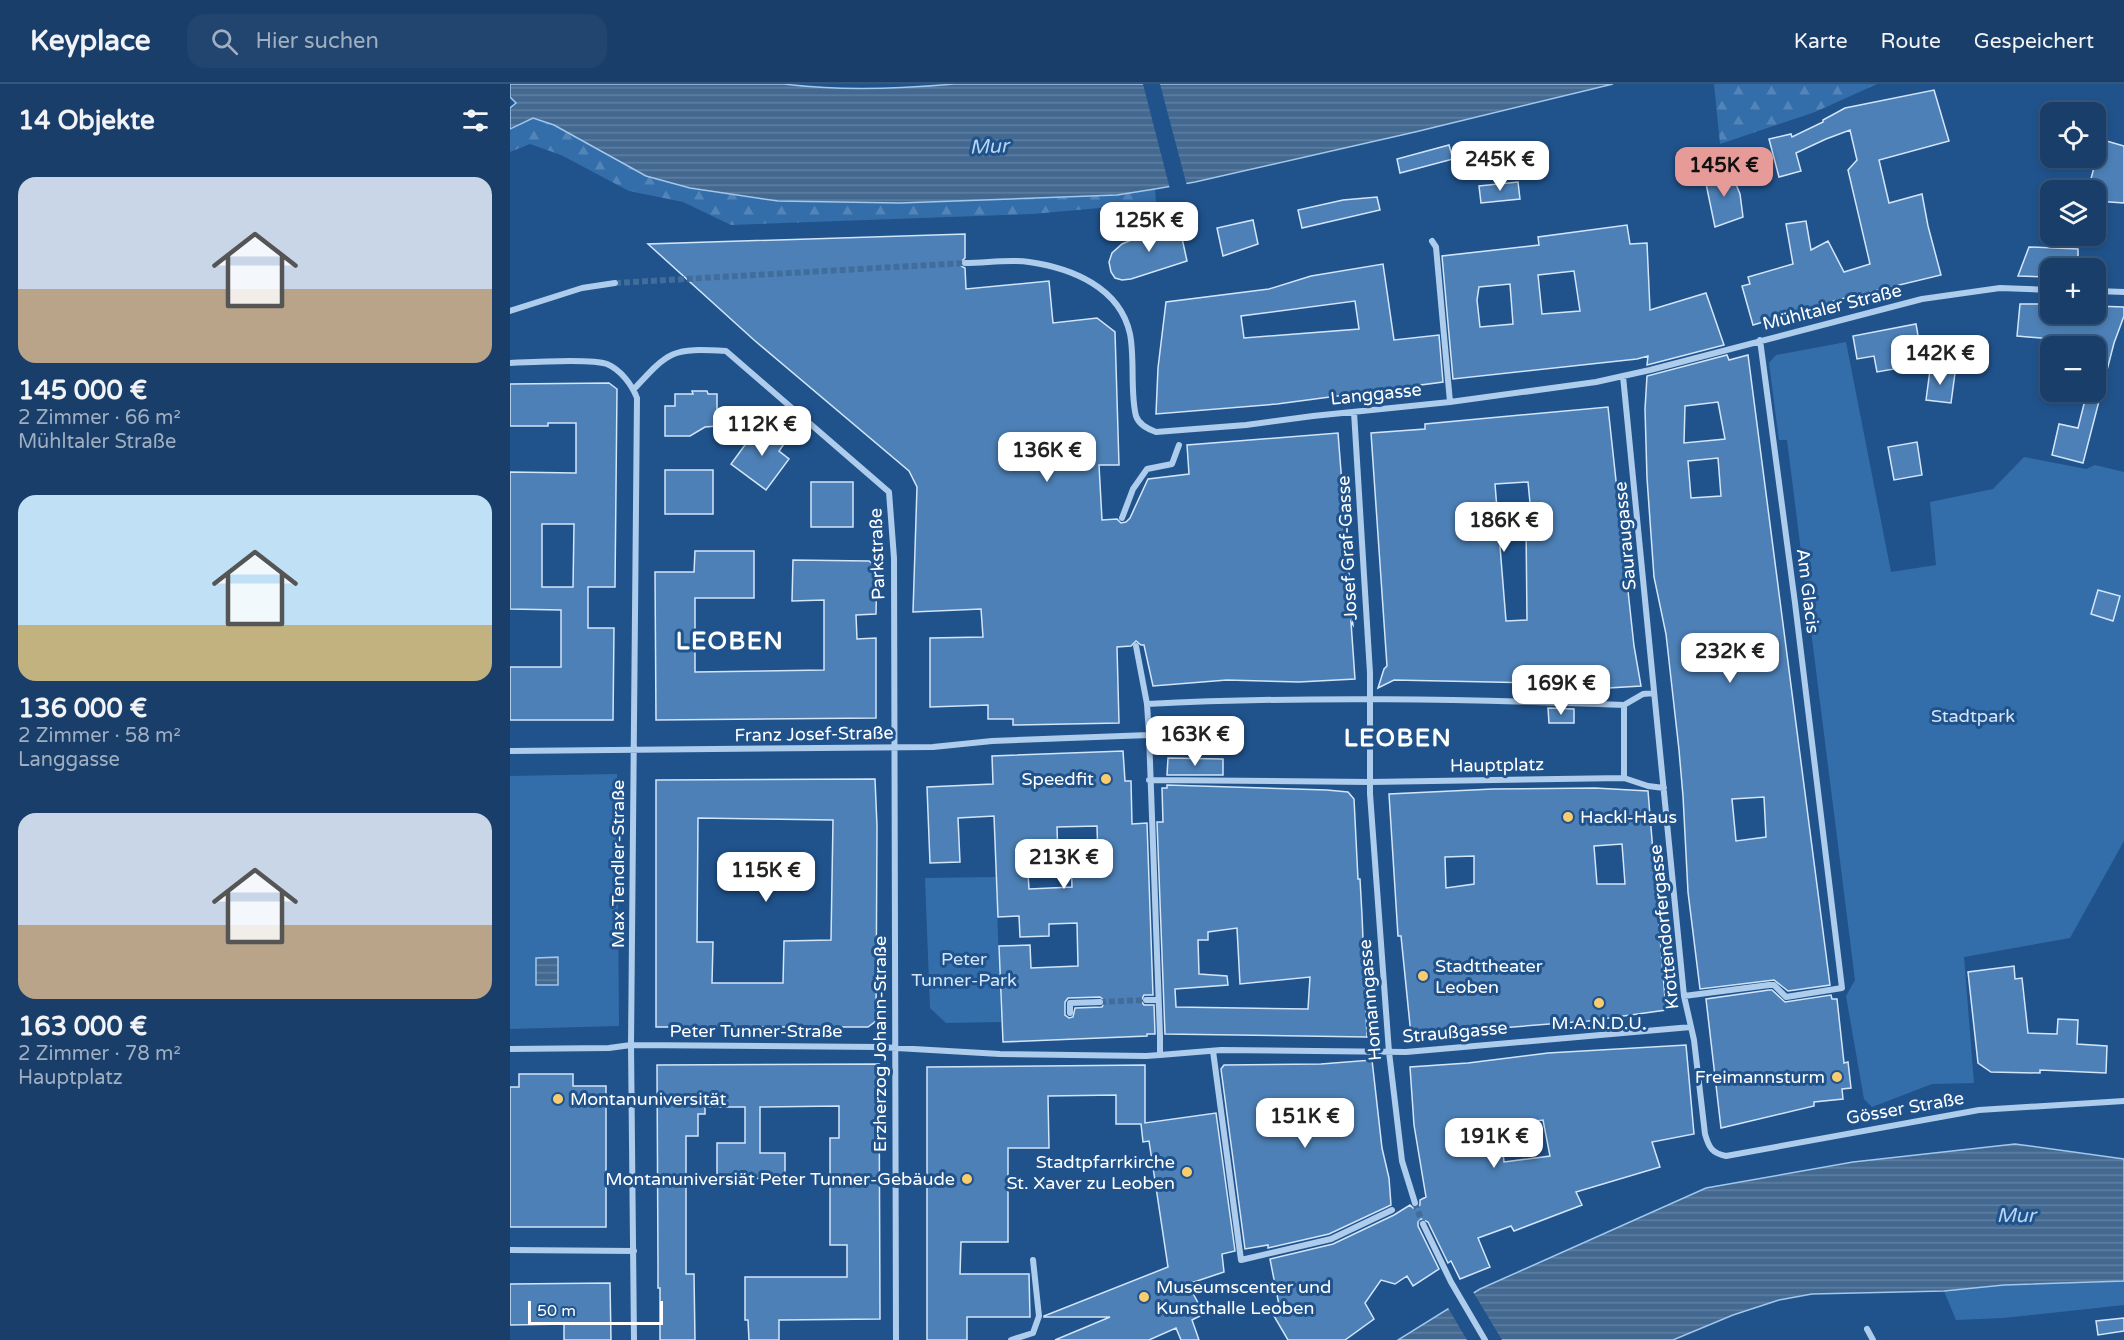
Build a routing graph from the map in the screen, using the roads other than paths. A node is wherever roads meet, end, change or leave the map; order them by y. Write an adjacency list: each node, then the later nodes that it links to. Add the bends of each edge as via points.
1 (1432, 241): 12 (street, via 1436,247)
2 (965, 263): 13 (street, Langgasse, via 1027,262 1071,272 1094,284 1121,310 1130,335 1136,418 1145,429 1156,432 1246,425)
3 (615, 283): 7 (street, via 582,288)
4 (2040, 290): 8 (street, Mühltaler Straße, via 2000,288 1922,299)
5 (2106, 291): 6 (street)
6 (2124, 292)
7 (510, 311)
8 (1760, 340): 10 (street, Mühltaler Straße); 29 (street, Am Glacis, via 1842,988 1786,997 1769,985)
9 (510, 363): 11 (street, via 600,362 620,372)
10 (1623, 376): 12 (street, Langgasse); 17 (street, Sauraugasse)
11 (633, 389): 22 (street, Parkstraße, via 671,353 694,349 726,351 889,492 894,558); 23 (street, Max Tendler-Straße, via 637,398)
12 (1450, 402): 13 (street, Langgasse)
13 (1354, 412): 18 (street, Josef Graf-Gasse)
14 (1179, 445): 15 (street, via 1172,464 1147,469 1133,489)
15 (1122, 518)
16 (1136, 646): 19 (street)
17 (1654, 693): 20 (street, via 1643,694); 28 (street)
18 (1369, 699): 19 (street); 20 (street); 26 (street)
19 (1147, 704): 21 (street)
20 (1624, 705): 25 (street)
21 (1149, 735): 22 (street, Franz Josef-Straße); 27 (street)
22 (894, 748): 23 (street, Franz Josef-Straße); 36 (street, Erzherzog Johann-Straße)
23 (634, 750): 24 (street, Franz Josef-Straße); 35 (street, Max Tendler-Straße)
24 (510, 751)
25 (1624, 778): 26 (street, Hauptplatz); 28 (street, Hauptplatz)
26 (1370, 782): 27 (street, Hauptplatz); 39 (street, Homanngasse)
27 (1149, 784): 31 (street)
28 (1664, 788): 29 (street, Krottendorfergasse)
29 (1683, 996): 34 (street, Krottendorfergasse)
30 (1146, 1000): 31 (street)
31 (1158, 1000): 40 (street)
32 (1100, 1002): 33 (street, via 1070,1004)
33 (1070, 1013)
34 (1692, 1027): 39 (street, Straußgasse); 42 (street, Krottendorfergasse)
35 (632, 1046): 36 (street, Peter Tunner-Straße); 37 (street, Peter Tunner-Straße); 47 (street, Max Tendler-Straße)
36 (895, 1048): 40 (street, Peter Tunner-Straße, via 1000,1054); 51 (street, Erzherzog Johann-Straße)
37 (510, 1049)
38 (1213, 1051): 39 (street, Straußgasse); 40 (street, Straußgasse); 44 (street, via 1241,1260 1331,1239)
39 (1389, 1052): 43 (street, Homanngasse, via 1402,1161)
40 (1160, 1054)
41 (2124, 1101): 42 (street, Gösser Straße, via 1978,1110 1726,1156 1715,1154)
42 (1705, 1134)
43 (1414, 1203)
44 (1392, 1210)
45 (1423, 1224): 53 (street)
46 (510, 1250): 47 (street)
47 (634, 1251): 50 (street, Max Tendler-Straße)
48 (1033, 1260): 52 (street, via 1039,1316 1033,1333)
49 (1867, 1329): 54 (street)
50 (634, 1340)
51 (896, 1340)
52 (1011, 1340)
53 (1485, 1340)
54 (1873, 1340)

